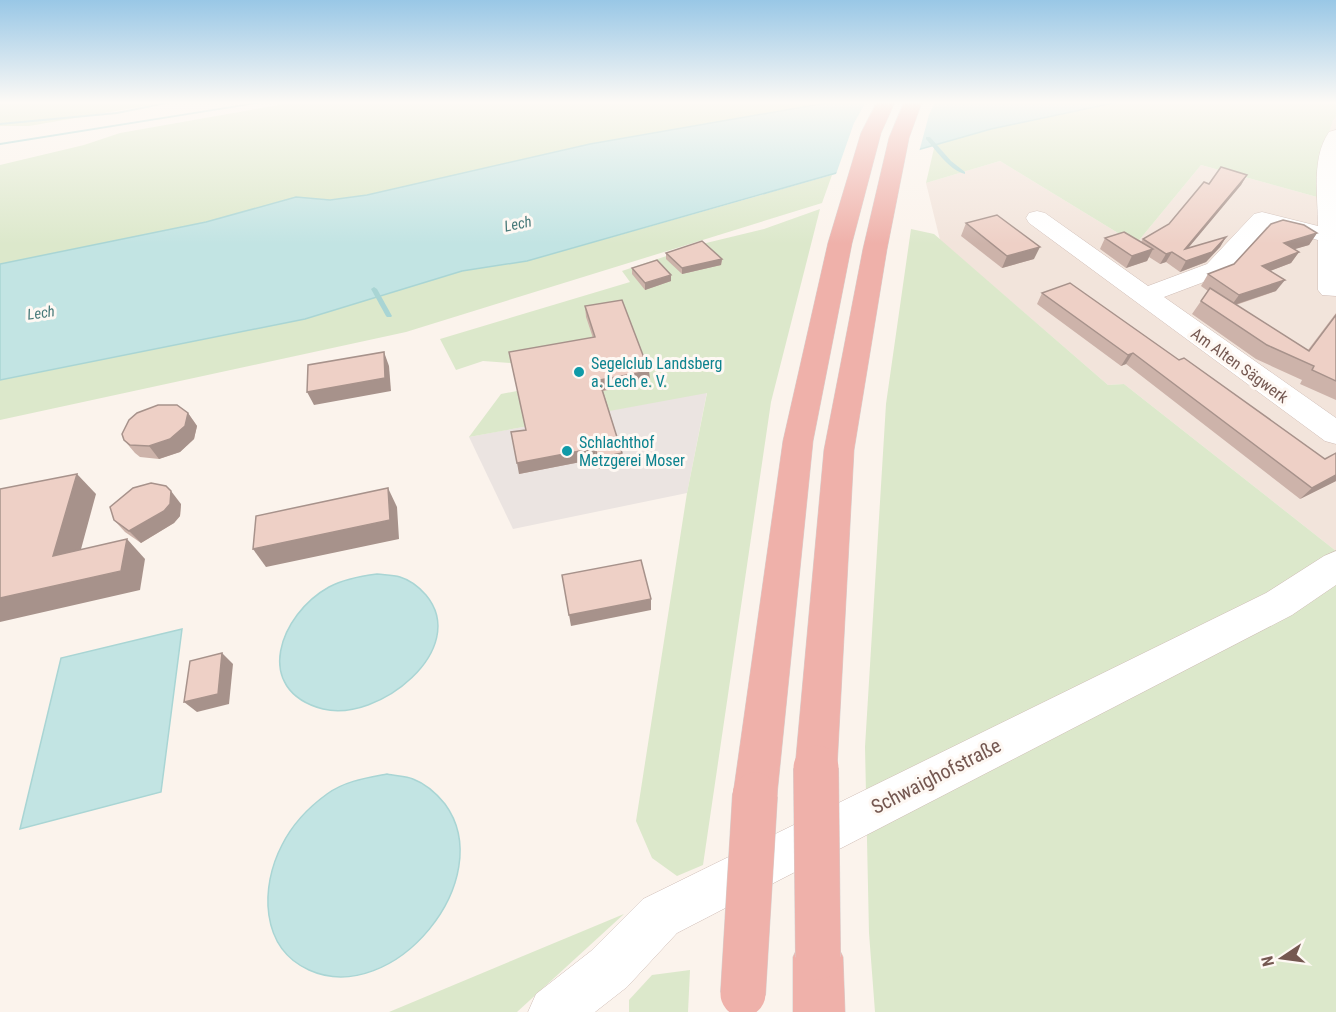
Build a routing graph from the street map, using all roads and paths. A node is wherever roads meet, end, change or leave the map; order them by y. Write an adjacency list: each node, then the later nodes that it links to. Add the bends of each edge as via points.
1 (867, 149): 10 (highway, bridge, via 840,243 798,441 755,795)
2 (896, 149): 12 (highway, bridge, via 874,249 839,450 816,768)
3 (1331, 149): 5 (street, via 1328,193)
4 (1037, 218): 7 (street, Am Alten Sägwerk)
5 (1334, 238): 6 (street); 7 (street, via 1262,219 1216,269)
6 (1331, 290)
7 (1146, 295): 8 (street, Am Alten Sägwerk)
8 (1336, 433)
9 (1336, 567): 11 (street, Schwaighofstraße, via 1279,604 660,916 609,969)
10 (742, 1003)
11 (554, 1012)
12 (819, 1012)

